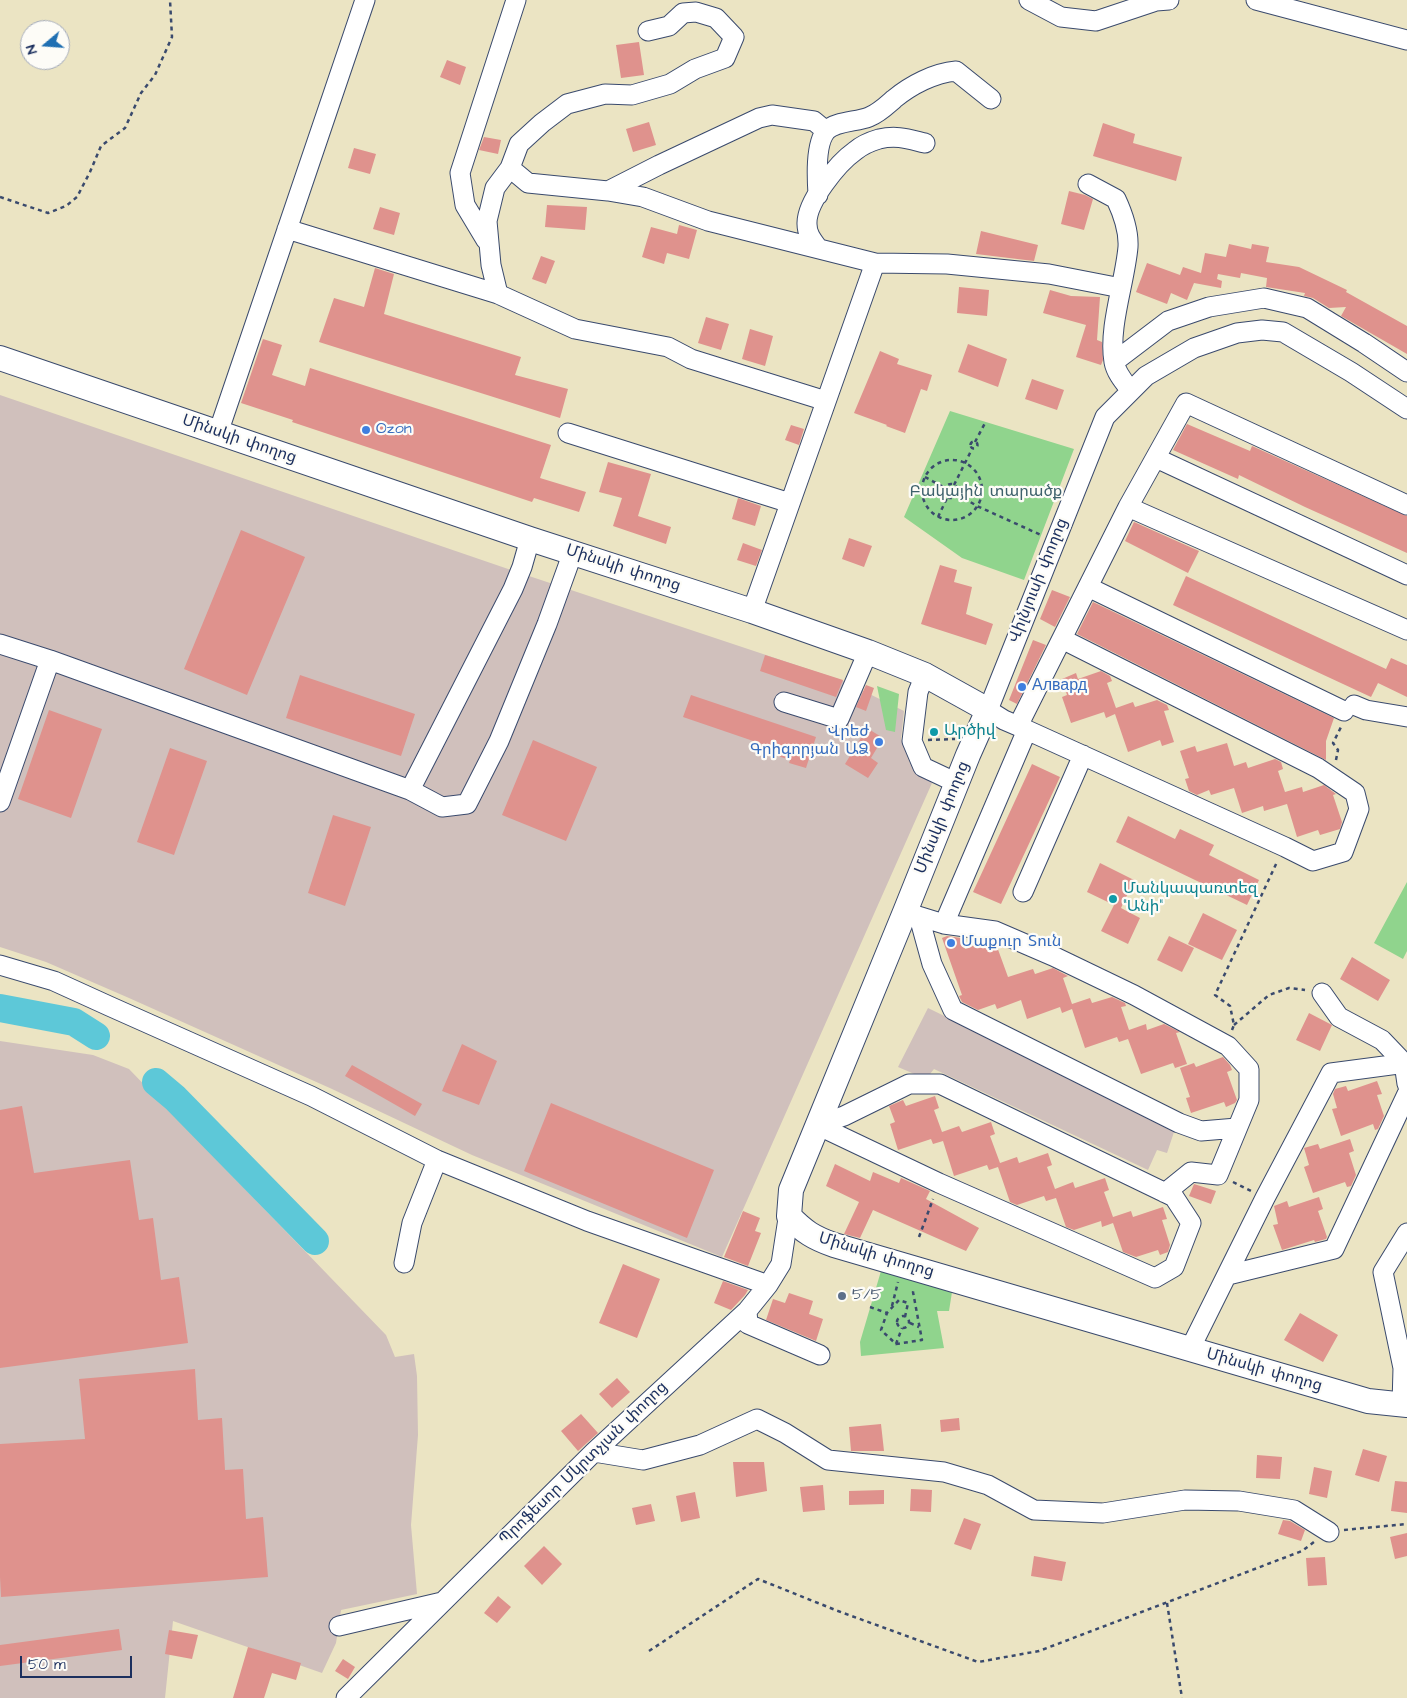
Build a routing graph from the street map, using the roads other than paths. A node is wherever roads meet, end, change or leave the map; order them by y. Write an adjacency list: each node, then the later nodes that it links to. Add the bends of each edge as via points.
1 (365, 0): 15 (street)
2 (516, 0): 16 (street, via 460,173 465,205)
3 (1029, 0): 4 (street, via 1061,17 1096,21 1156,1)
4 (1169, 0)
5 (1256, 0): 7 (street)
6 (648, 30): 11 (street, via 669,26 683,13 696,12 716,18 734,37 725,58 695,69 670,84 632,95 605,94 567,104 519,144)
7 (1407, 40)
8 (992, 99): 9 (street, via 956,71 943,72 909,88 870,117)
9 (826, 131): 13 (street, via 814,121 772,115 759,118); 14 (street, via 816,170)
10 (925, 143): 14 (street, via 897,136 856,150 841,163)
11 (510, 168): 13 (street, via 528,183); 16 (street, via 495,188 486,221)
12 (1088, 184): 19 (street, via 1116,198 1126,221 1128,246)
13 (608, 191): 17 (street, via 643,196 708,221)
14 (818, 195): 17 (street, via 807,222 808,234)
15 (287, 229): 20 (street); 27 (street)
16 (489, 246): 20 (street)
17 (818, 248): 18 (street)
18 (875, 263): 19 (street, via 947,264 1049,274); 25 (street)
19 (1121, 288): 22 (street, via 1113,337)
20 (498, 294): 25 (street, via 575,329 668,347 691,359)
21 (0, 358): 27 (main road, Մինսկի փողոց)
22 (1114, 362): 23 (street, via 1168,321 1208,307 1264,298 1307,308); 24 (street)
23 (1407, 372)
24 (1131, 391): 26 (street, Վիլնյուսի փողոց, via 1146,376 1194,348 1237,334 1262,330 1284,332); 45 (street, Վիլնյուսի փողոց, via 1105,417)
25 (826, 401): 30 (street)
26 (1407, 409)
27 (218, 433): 33 (main road, Մինսկի փողոց)
28 (568, 433): 30 (street)
29 (1156, 458): 31 (street, via 1186,403); 32 (street); 35 (street)
30 (790, 503): 37 (street)
31 (1407, 505)
32 (1128, 507): 36 (street); 38 (street)
33 (530, 539): 34 (main road, Մինսկի փողոց); 50 (street, via 514,589)
34 (573, 552): 37 (main road, Մինսկի փողոց); 50 (street, via 499,741 467,804 442,806)
35 (1407, 575)
36 (1088, 587): 39 (street); 46 (street, via 1349,708)
37 (752, 611): 41 (main road, Մինսկի փողոց)
38 (1407, 630)
39 (1062, 639): 47 (street); 48 (street, via 1332,776 1355,793 1359,809 1343,852 1313,861)
40 (0, 644): 42 (street)
41 (868, 652): 43 (main road, Մինսկի փողոց); 44 (street, via 838,719)
42 (50, 660): 50 (street); 51 (street)
43 (925, 675): 45 (main road, Մինսկի փողոց); 49 (street, via 918,692 912,741 922,767)
44 (784, 702)
45 (988, 710): 47 (street); 49 (main road, Մինսկի փողոց)
46 (1407, 717)
47 (1023, 728): 48 (street); 54 (street)
48 (1083, 755): 52 (street)
49 (957, 783): 53 (main road, Մինսկի փողոց)
50 (410, 790)
51 (0, 802)
52 (1024, 892)
53 (912, 915): 54 (street); 60 (main road, Մինսկի փողոց); 61 (street, via 953,1010 1179,1123 1201,1131)
54 (944, 924): 61 (street, via 995,931 1134,995 1226,1045 1249,1069 1249,1100)
55 (0, 965): 62 (street, via 54,981 94,998 311,1096)
56 (1322, 993): 57 (street, via 1339,1017 1382,1040)
57 (1406, 1063): 58 (street); 67 (street, via 1331,1073)
58 (1407, 1084)
59 (1407, 1094): 67 (street, via 1334,1249)
60 (817, 1125): 63 (street, via 844,1116 910,1084 940,1084); 63 (street, via 939,1183 1155,1278 1174,1267 1191,1223 1174,1197); 64 (main road, Մինսկի փողոց, via 791,1190)
61 (1237, 1128): 63 (street, via 1218,1175 1191,1172)
62 (436, 1160): 66 (street, via 412,1223); 68 (street, via 587,1220)
63 (1165, 1192)
64 (789, 1212): 68 (street, Պրոֆեսոր Մկրտչյան փողոց, via 780,1264); 70 (main road, Մինսկի փողոց, via 789,1216 816,1239 908,1273)
65 (1407, 1233): 72 (street, via 1383,1272)
66 (404, 1263)
67 (1228, 1275): 70 (street)
68 (768, 1285): 69 (street, Պրոֆեսոր Մկրտչյան փողոց)
69 (747, 1311): 71 (street, via 748,1324); 74 (street, Պրոֆեսոր Մկրտչյան փողոց)
70 (1190, 1349): 73 (main road, Մինսկի փողոց, via 1368,1401)
71 (820, 1354)
72 (1405, 1366): 73 (street)
73 (1405, 1405)
74 (594, 1452): 75 (street, via 643,1460 700,1445 757,1419 828,1460 944,1472 988,1485 1034,1510 1103,1513 1185,1500 1238,1501 1294,1510); 76 (street, Պրոֆեսոր Մկրտչյան փողոց)
75 (1329, 1532)
76 (443, 1601): 77 (street); 78 (street, Պրոֆեսոր Մկրտչյան փողոց)
77 (339, 1626)
78 (346, 1698)

